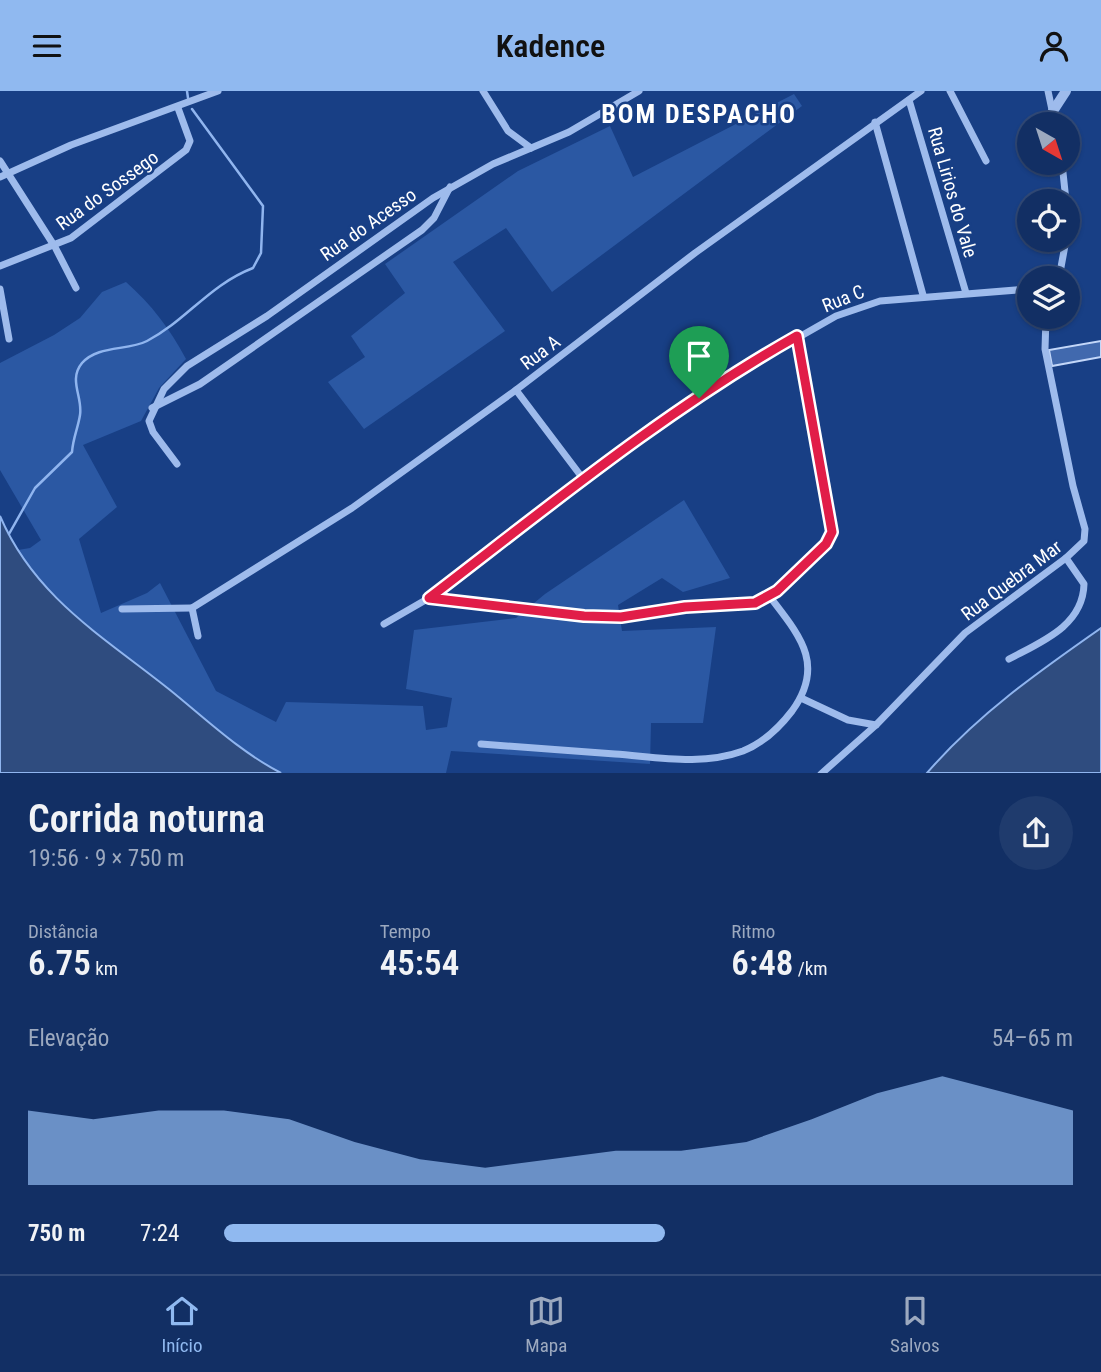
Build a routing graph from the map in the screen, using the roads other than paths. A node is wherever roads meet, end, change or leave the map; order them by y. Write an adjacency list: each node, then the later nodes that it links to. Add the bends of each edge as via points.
1 (218, 91): 9 (street)
2 (482, 91): 12 (street, via 508,131)
3 (639, 91): 12 (street, Rua do Acesso, via 569,132)
4 (921, 91): 8 (street, Rua A)
5 (950, 91): 13 (street)
6 (1048, 91): 10 (street)
7 (1066, 91): 10 (street)
8 (909, 100): 11 (street, Rua A); 24 (street, Rua Lirios do Vale)
9 (178, 108): 15 (street); 18 (street, Rua do Sossego, via 190,137 186,150)
10 (1053, 111)
11 (876, 122): 26 (street); 30 (street, Rua A)
12 (531, 148): 17 (street, Rua do Acesso)
13 (986, 161)
14 (0, 162): 15 (street)
15 (8, 172): 16 (street); 18 (street)
16 (0, 177)
17 (451, 186): 20 (street, Rua do Acesso); 25 (street, via 427,226)
18 (55, 247): 19 (street, Rua do Sossego); 21 (street)
19 (0, 266)
20 (316, 280): 25 (street); 31 (street, Rua do Acesso, via 187,366)
21 (76, 288)
22 (0, 289): 29 (street)
23 (1017, 290): 24 (street, Rua C)
24 (966, 293): 26 (street, Rua C)
25 (326, 294): 31 (street, via 200,384)
26 (923, 295): 28 (street, Rua C, via 860,305)
27 (1046, 329): 34 (street, Rua Quebra Mar, via 1046,356 1086,533 1081,545)
28 (797, 336): 33 (street, Rua C, via 736,373); 35 (street, via 832,532 826,544)
29 (9, 339)
30 (516, 390): 33 (street); 37 (street, Rua A, via 352,508)
31 (152, 408): 32 (street, Rua do Acesso, via 149,425)
32 (177, 464)
33 (584, 480): 36 (street, Rua C)
34 (1066, 558): 41 (street, via 1084,584 1079,609 1053,635); 43 (street, Rua Quebra Mar, via 965,633)
35 (770, 597): 36 (street, via 755,603 621,617); 42 (street, via 807,651 808,671)
36 (429, 598): 39 (street, Rua C)
37 (192, 608): 38 (street); 40 (street)
38 (122, 609)
39 (384, 624)
40 (198, 636)
41 (1009, 659)
42 (801, 698): 43 (street, via 848,720); 44 (street, via 778,728 753,746 708,758)
43 (876, 725): 45 (street, Rua Quebra Mar)
44 (481, 744)
45 (821, 773)

